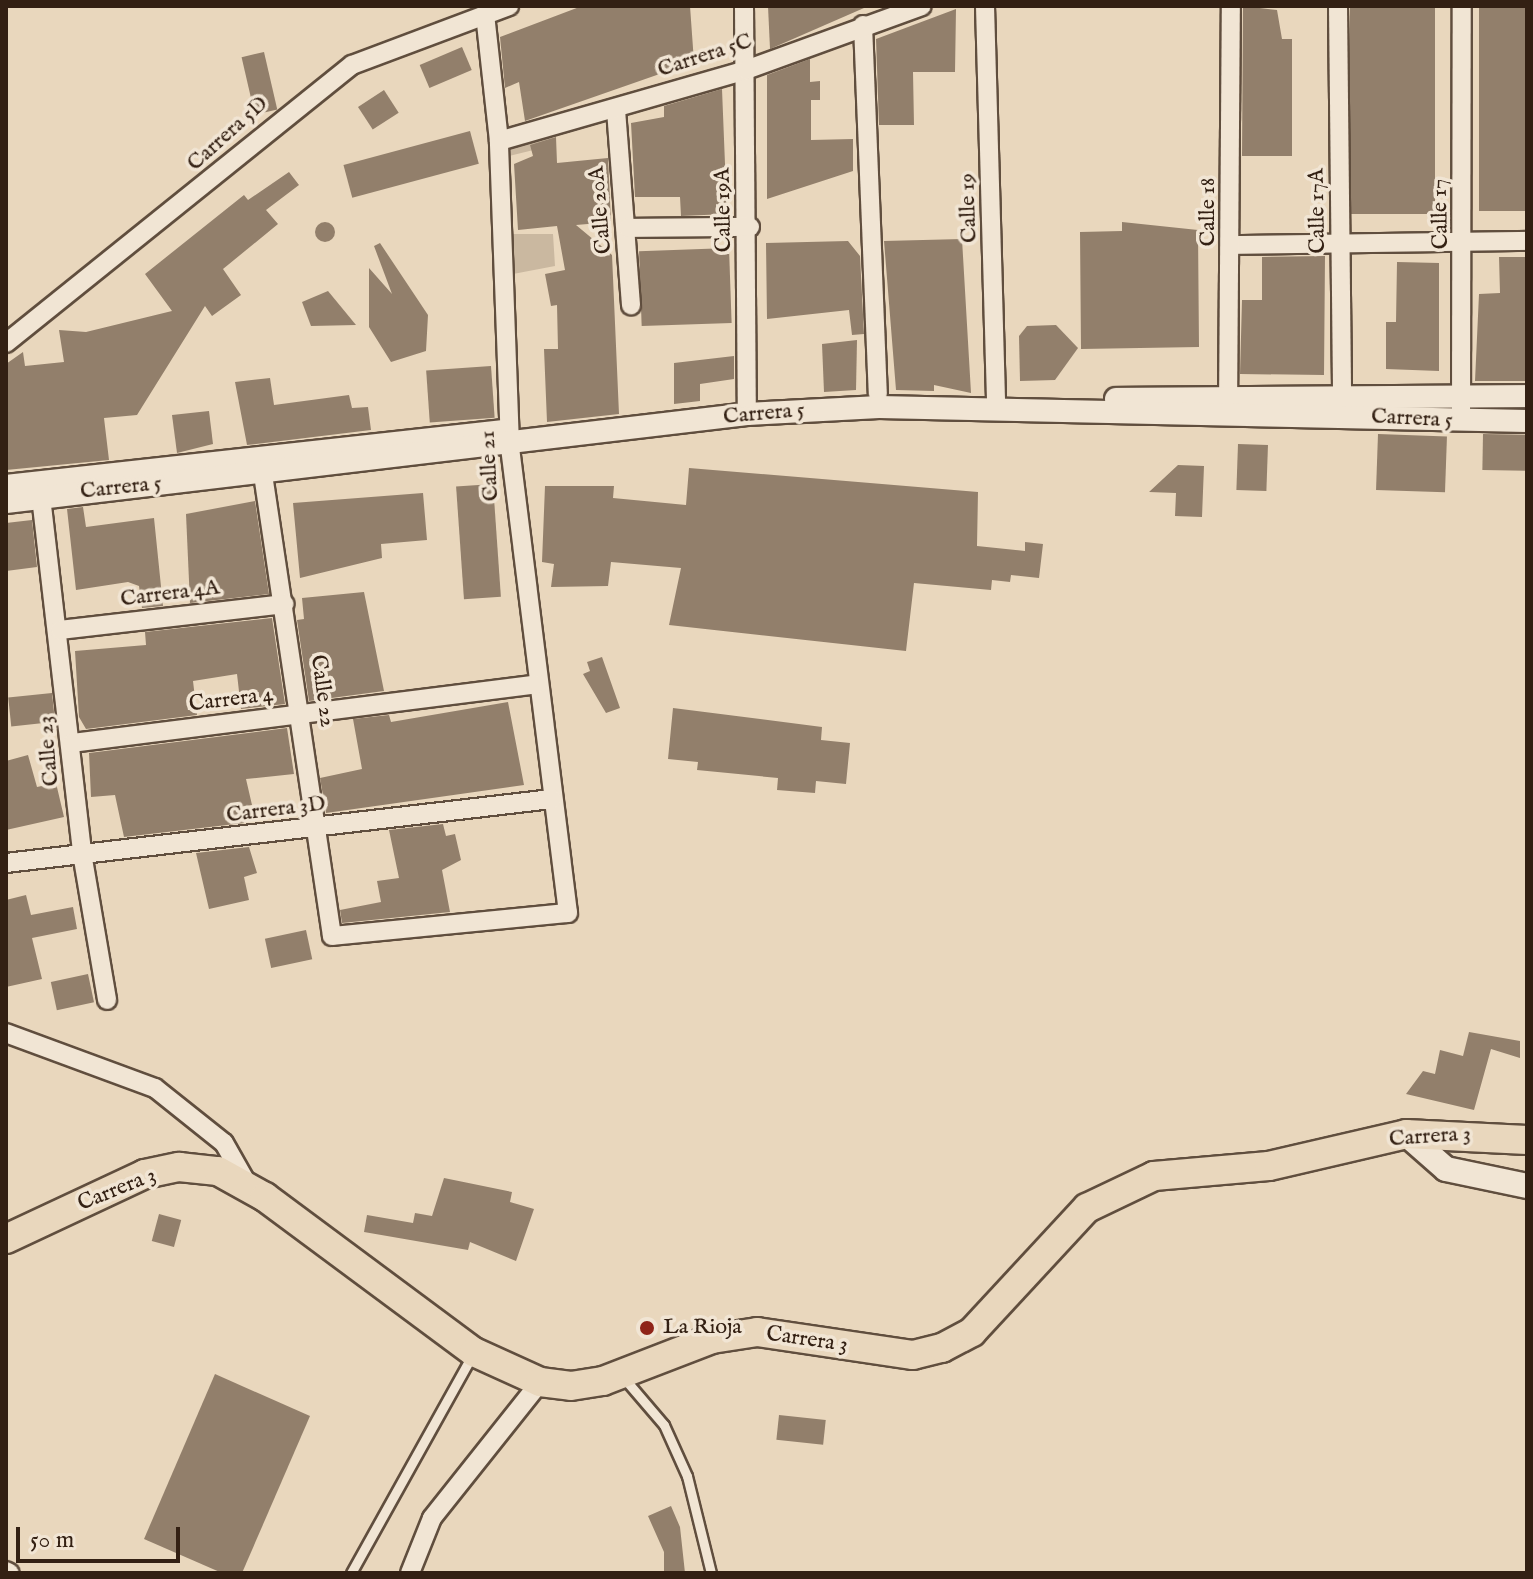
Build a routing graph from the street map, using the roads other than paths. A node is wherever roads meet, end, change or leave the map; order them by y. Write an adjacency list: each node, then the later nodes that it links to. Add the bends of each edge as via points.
1 (509, 6): 8 (street, Carrera 5D)
2 (744, 6): 10 (street, Calle 19A)
3 (922, 6): 9 (street, Carrera 5C)
4 (985, 6): 24 (street, Calle 19)
5 (1231, 6): 18 (street, Calle 18)
6 (1338, 6): 17 (street, Calle 17A)
7 (1462, 6): 15 (street, Calle 17)
8 (485, 14): 12 (street, Calle 21); 20 (street, Carrera 5D, via 352,65)
9 (863, 25): 10 (street, Carrera 5C); 21 (street)
10 (746, 70): 11 (street, Carrera 5C); 13 (street, Calle 19A)
11 (616, 110): 12 (street, Carrera 5C); 14 (street, Calle 20A)
12 (499, 141): 30 (street, Calle 21)
13 (750, 227): 14 (street); 25 (street, Calle 19A)
14 (628, 228): 19 (street, Calle 20A)
15 (1466, 239): 16 (street); 17 (street); 22 (street, Calle 17)
16 (1527, 241)
17 (1342, 242): 18 (street); 26 (street, Calle 17A)
18 (1233, 245): 27 (street, Calle 18)
19 (631, 305)
20 (6, 343)
21 (878, 394): 24 (street, Carrera 5); 25 (street, Carrera 5)
22 (1462, 396): 23 (street, Carrera 5); 26 (street, Carrera 5); 28 (street, Calle 17)
23 (1527, 396)
24 (998, 402): 25 (street, Carrera 5); 27 (street, Carrera 5)
25 (746, 408): 30 (street, Carrera 5)
26 (1342, 408): 27 (street, Carrera 5); 28 (street, Carrera 5)
27 (1228, 410)
28 (1460, 421): 29 (street, Carrera 5)
29 (1527, 421)
30 (511, 438): 31 (street, Carrera 5); 37 (street, Calle 21)
31 (261, 463): 32 (street, Carrera 5); 33 (street, Carrera 5); 35 (street, Calle 22)
32 (6, 486)
33 (41, 497): 34 (street, Carrera 5); 36 (street, Calle 23)
34 (6, 502)
35 (285, 604): 36 (street, Carrera 4A); 38 (street, Calle 22)
36 (60, 630): 39 (street, Calle 23)
37 (537, 684): 38 (street, Carrera 4); 40 (street, Calle 21)
38 (300, 716): 39 (street, Carrera 4); 41 (street, Calle 22)
39 (72, 743): 42 (street, Calle 23)
40 (552, 799): 41 (street, Carrera 3D); 44 (street, Calle 21, via 568,913)
41 (319, 830): 42 (street, Carrera 3D); 44 (street, Calle 22)
42 (83, 859): 43 (street, Carrera 3D); 45 (street, Calle 23)
43 (6, 863)
44 (332, 936)
45 (107, 1000)
46 (6, 1033): 50 (street, via 155,1088 224,1143)
47 (1406, 1134): 48 (main road, Carrera 3); 49 (main road, via 1446,1169); 53 (main road, Carrera 3, via 1269,1166 1154,1176 1121,1186 1087,1208 972,1332 942,1348 913,1355 757,1332 712,1339)
48 (1527, 1140)
49 (1527, 1186)
50 (253, 1193): 51 (main road, Carrera 3, via 218,1171 179,1167 145,1174); 52 (main road, Carrera 3)
51 (6, 1239)
52 (474, 1352): 54 (main road, Carrera 3); 55 (lane)
53 (620, 1375): 54 (main road, Carrera 3, via 571,1386); 57 (lane, via 664,1425 687,1476)
54 (540, 1382): 56 (street, via 432,1518)
55 (351, 1573)
56 (410, 1573)
57 (711, 1573)

